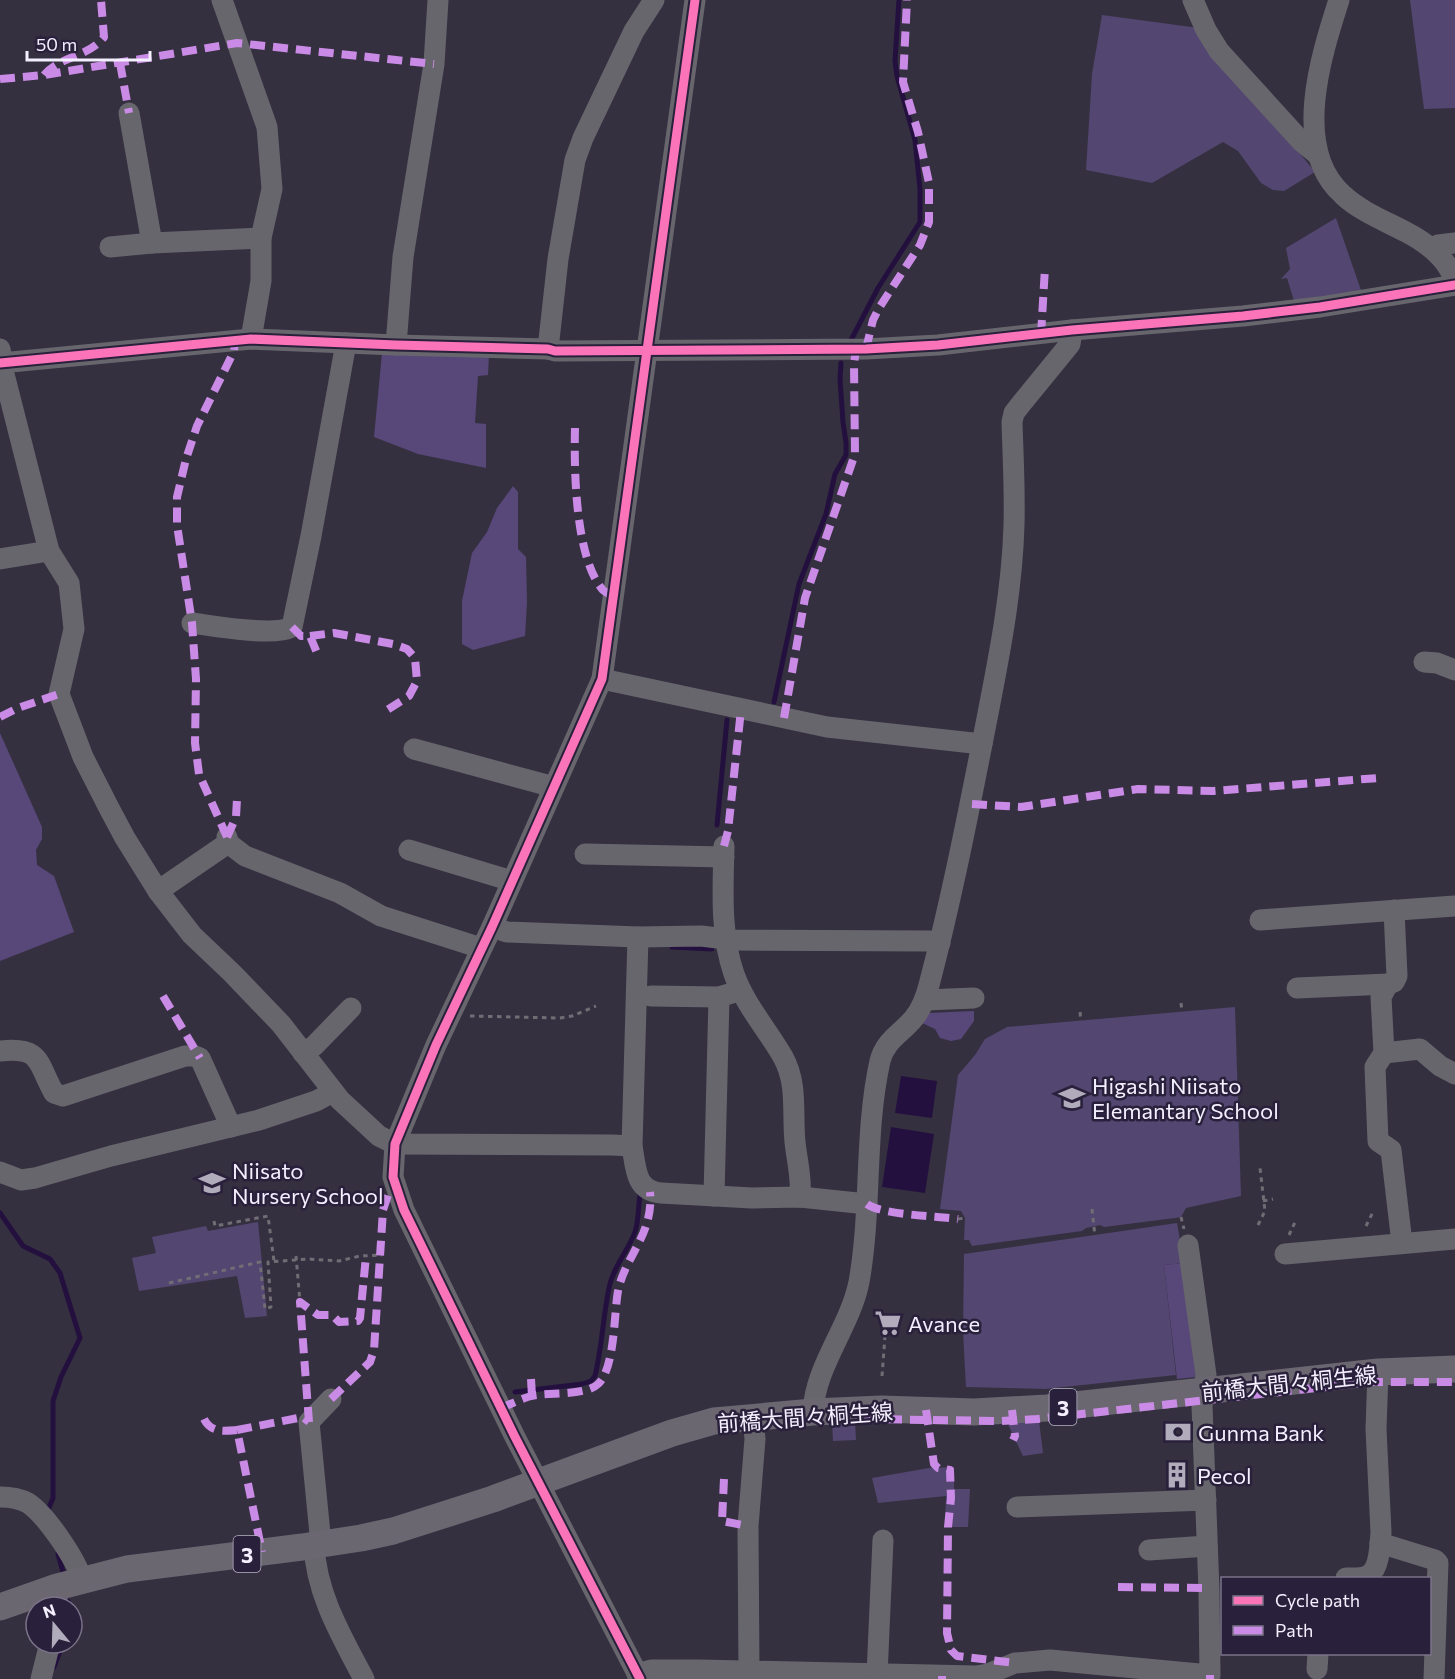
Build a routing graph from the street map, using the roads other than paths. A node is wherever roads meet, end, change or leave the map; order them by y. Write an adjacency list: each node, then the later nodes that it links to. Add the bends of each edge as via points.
1 (222, 0): 9 (street, via 267,127 272,189)
2 (438, 0): 18 (street, via 434,64 403,257)
3 (654, 0): 19 (street, via 634,31 575,160)
4 (695, 0): 20 (street)
5 (1193, 0): 8 (street, via 1220,51)
6 (1339, 0): 8 (street, via 1320,64 1316,93)
7 (129, 113): 10 (street)
8 (1317, 154): 13 (street, via 1329,180 1350,201)
9 (261, 238): 10 (street); 16 (street, via 261,281)
10 (152, 243): 12 (street)
11 (1455, 243): 13 (street)
12 (110, 247)
13 (1433, 249): 14 (street)
14 (1455, 284): 15 (street, via 1320,307)
15 (1072, 330): 20 (street, via 873,349); 28 (street, via 1070,344 1014,413 1012,422 1014,526 1010,571)
16 (251, 339): 17 (street); 21 (street)
17 (346, 343): 18 (street); 24 (street, via 292,627 268,631)
18 (396, 345): 19 (street)
19 (548, 349): 20 (street)
20 (646, 351): 27 (street)
21 (1, 358): 22 (street)
22 (50, 551): 23 (street); 34 (street, via 69,583 74,629 58,694 83,757)
23 (0, 559)
24 (192, 624)
25 (1424, 662): 26 (street)
26 (1455, 670)
27 (602, 679): 28 (street, via 827,727); 30 (street)
28 (982, 744): 41 (street)
29 (414, 749): 30 (street)
30 (554, 788): 33 (street)
31 (409, 850): 33 (street)
32 (585, 854): 40 (street, via 724,852)
33 (512, 881): 38 (street)
34 (158, 891): 42 (street, via 228,840 245,856 340,893 381,916); 52 (street, via 192,935 281,1024)
35 (1455, 906): 36 (street)
36 (1394, 910): 37 (street); 43 (street, via 1398,968 1394,982)
37 (1260, 920)
38 (492, 927): 39 (street, via 507,932); 42 (street)
39 (638, 937): 40 (street); 58 (street)
40 (726, 938): 41 (street); 45 (street)
41 (939, 943): 49 (street)
42 (481, 948): 57 (street)
43 (1388, 984): 44 (street); 53 (street, via 1381,997)
44 (1297, 988)
45 (741, 990): 47 (street); 61 (street, via 792,1078)
46 (651, 996): 47 (street)
47 (719, 998): 60 (street)
48 (974, 998): 49 (street)
49 (925, 1000): 62 (street, via 915,1017 886,1046 880,1062)
50 (351, 1008): 52 (street)
51 (0, 1052): 56 (street, via 18,1049 29,1053 42,1067 54,1093 63,1096 195,1056 200,1058)
52 (303, 1053): 55 (street)
53 (1384, 1053): 54 (street, via 1420,1050); 64 (street, via 1375,1067 1378,1141 1391,1150)
54 (1455, 1074)
55 (333, 1092): 56 (street, via 308,1104); 57 (street, via 379,1136)
56 (231, 1127): 59 (street, via 35,1178 21,1180)
57 (395, 1144): 58 (street); 73 (street, via 393,1178 404,1210)
58 (632, 1146): 60 (street, via 638,1175 650,1192)
59 (0, 1172)
60 (714, 1196): 61 (street)
61 (800, 1197): 62 (street)
62 (867, 1204): 71 (street, via 862,1263 853,1303 819,1382)
63 (1455, 1239): 64 (street)
64 (1402, 1243): 66 (street)
65 (1188, 1245): 69 (street, via 1205,1364)
66 (1287, 1245)
67 (1455, 1369): 68 (main road, 前橋大間々桐生線 / 3)
68 (1378, 1372): 69 (main road, 前橋大間々桐生線 / 3); 78 (street)
69 (1204, 1392): 71 (main road, 前橋大間々桐生線 / 3, via 974,1412); 75 (street)
70 (332, 1399): 79 (street, via 309,1422)
71 (813, 1412): 72 (main road, 前橋大間々桐生線 / 3)
72 (753, 1417): 73 (main road, 前橋大間々桐生線 / 3, via 714,1421 672,1433); 87 (street, via 755,1439 748,1526)
73 (538, 1483): 79 (main road, 前橋大間々桐生線 / 3, via 422,1523); 88 (street)
74 (0, 1497): 84 (street, via 27,1503 45,1520 79,1570)
75 (1206, 1500): 76 (street); 80 (street)
76 (1017, 1507)
77 (882, 1540): 90 (street)
78 (1380, 1543): 82 (street, via 1372,1574); 93 (street, via 1438,1563)
79 (317, 1545): 84 (main road, 前橋大間々桐生線 / 3, via 127,1569); 92 (street, via 314,1561 331,1617)
80 (1207, 1546): 81 (street); 83 (street)
81 (1149, 1550)
82 (1356, 1577)
83 (1216, 1590): 90 (street, via 1210,1675 1050,1659 1015,1663 976,1676)
84 (65, 1591): 85 (main road, 前橋大間々桐生線 / 3)
85 (0, 1607)
86 (47, 1655): 91 (street)
87 (749, 1672): 88 (street, via 651,1670); 89 (street)
88 (639, 1676)
89 (786, 1676): 90 (street)
90 (869, 1676)
91 (41, 1679)
92 (364, 1679)
93 (1434, 1679)

